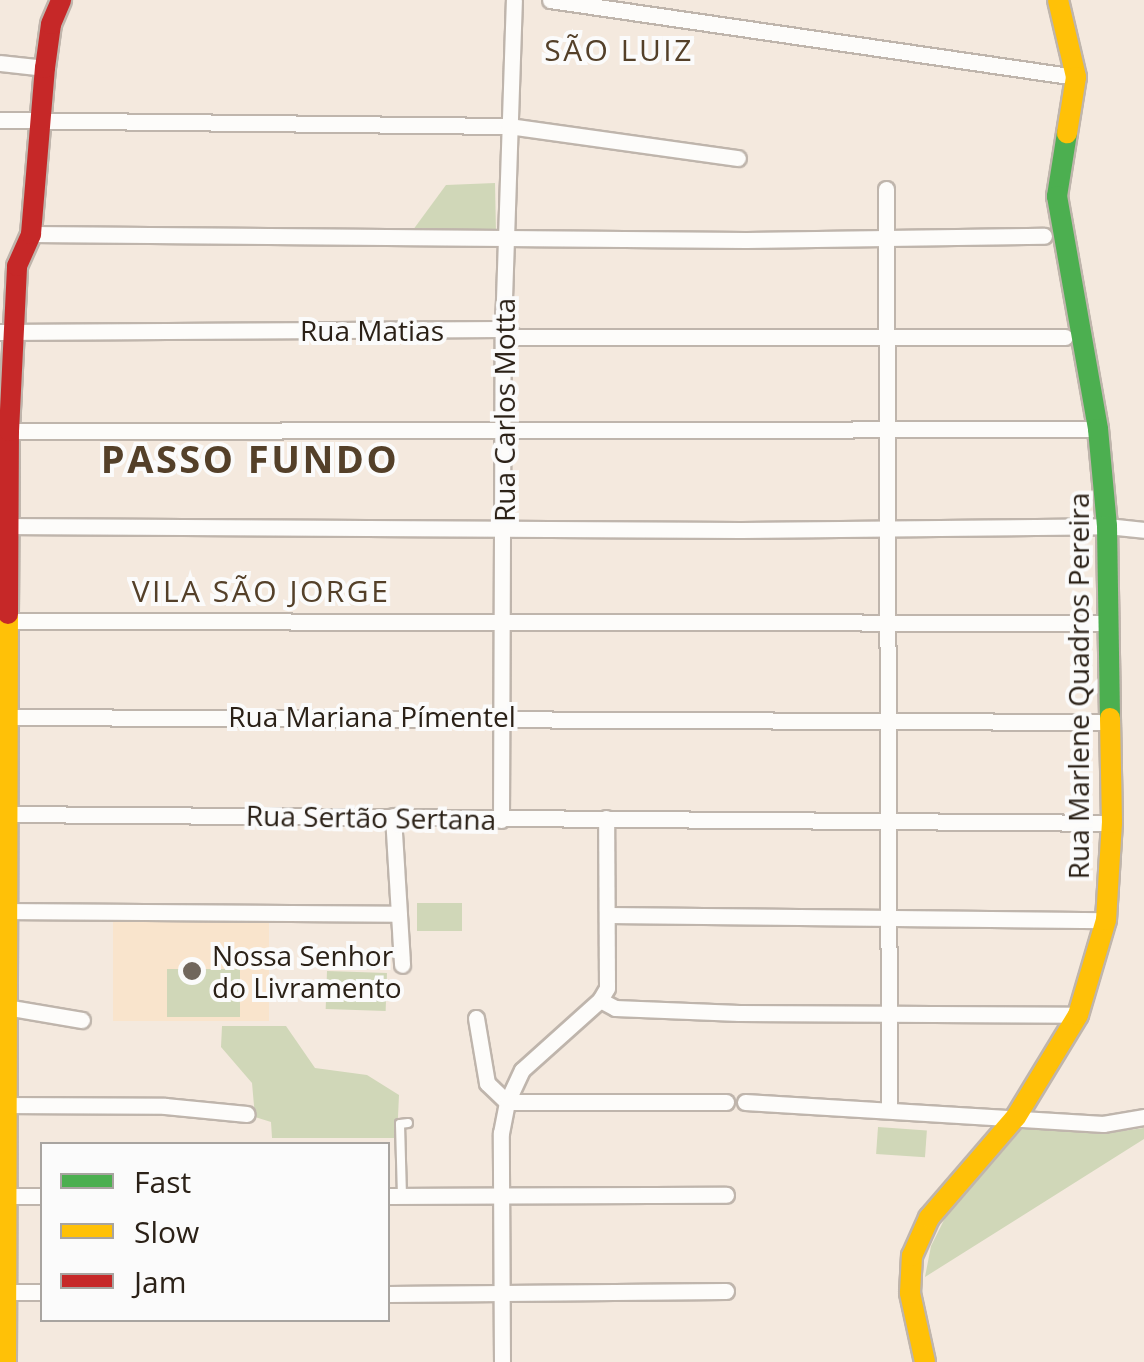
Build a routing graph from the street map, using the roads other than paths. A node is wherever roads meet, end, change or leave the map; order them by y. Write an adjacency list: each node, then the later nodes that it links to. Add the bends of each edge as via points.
1 (61, 0): 6 (street)
2 (514, 0): 10 (street, Rua Carlos Motta)
3 (550, 0): 7 (street)
4 (1058, 0): 7 (street)
5 (0, 64): 6 (street)
6 (45, 68): 9 (street)
7 (1076, 76): 22 (street, Rua Marlene Quadros Pereira, via 1057,196)
8 (0, 120): 9 (street)
9 (40, 124): 10 (street); 13 (street)
10 (508, 126): 11 (street); 15 (street, Rua Carlos Motta)
11 (738, 158)
12 (886, 190): 16 (street)
13 (32, 234): 15 (street); 18 (street, via 17,266)
14 (1044, 236): 16 (street)
15 (506, 238): 16 (street); 17 (street, Rua Carlos Motta)
16 (886, 239): 19 (street)
17 (503, 329): 18 (street, Rua Matias); 19 (street, Rua Matias, via 516,337); 21 (street, Rua Carlos Motta)
18 (7, 332): 23 (street)
19 (886, 335): 20 (street, Rua Matias); 24 (street)
20 (1065, 337)
21 (503, 429): 23 (street); 24 (street); 27 (street, Rua Carlos Motta)
22 (1098, 430): 24 (street); 26 (street, Rua Marlene Quadros Pereira)
23 (4, 432): 25 (street)
24 (887, 433): 28 (street)
25 (4, 526): 27 (street); 31 (street)
26 (1107, 526): 28 (street); 29 (street); 33 (street, Rua Marlene Quadros Pereira)
27 (503, 527): 28 (street); 30 (street, Rua Carlos Motta)
28 (887, 530): 32 (street)
29 (1144, 530)
30 (504, 618): 31 (street); 32 (street); 35 (street, Rua Carlos Motta)
31 (4, 621): 34 (street)
32 (888, 622): 33 (street); 36 (street)
33 (1110, 622): 37 (street, Rua Marlene Quadros Pereira)
34 (4, 716): 35 (street, Rua Mariana Pímentel); 38 (street)
35 (503, 716): 36 (street, Rua Mariana Pímentel); 41 (street, Rua Carlos Motta)
36 (888, 722): 37 (street, Rua Mariana Pímentel); 42 (street)
37 (1112, 722): 43 (street, Rua Marlene Quadros Pereira)
38 (4, 814): 39 (street, Rua Sertão Sertana); 44 (street)
39 (393, 816): 41 (street, Rua Sertão Sertana); 45 (street)
40 (606, 818): 41 (street, Rua Sertão Sertana); 42 (street, Rua Sertão Sertana); 46 (street)
41 (502, 820)
42 (888, 822): 43 (street, Rua Sertão Sertana); 47 (street)
43 (1112, 823): 48 (street, Rua Marlene Quadros Pereira)
44 (4, 911): 45 (street); 51 (street)
45 (398, 914): 49 (street)
46 (608, 914): 47 (street); 50 (street, via 607,988)
47 (889, 918): 48 (street); 52 (street)
48 (1106, 920): 53 (street, Rua Marlene Quadros Pereira)
49 (402, 965)
50 (600, 1000): 52 (street, via 615,1008); 56 (street, via 522,1070)
51 (4, 1006): 55 (street); 59 (street)
52 (889, 1014): 53 (street); 60 (street)
53 (1078, 1015): 62 (street, Rua Marlene Quadros Pereira)
54 (476, 1018): 56 (street, via 487,1083)
55 (82, 1020)
56 (507, 1102): 57 (street); 69 (street)
57 (726, 1102)
58 (745, 1102): 60 (street)
59 (3, 1104): 61 (street); 66 (street)
60 (888, 1109): 62 (street)
61 (247, 1114)
62 (1016, 1117): 63 (street, via 1103,1124); 77 (street, Rua Marlene Quadros Pereira, via 929,1218 912,1256 910,1292)
63 (1144, 1118)
64 (408, 1123): 68 (lane, via 400,1124)
65 (726, 1195): 69 (street)
66 (3, 1196): 67 (street); 71 (street)
67 (40, 1196)
68 (395, 1196): 69 (street)
69 (502, 1196): 74 (street)
70 (726, 1291): 74 (street)
71 (3, 1292): 72 (street); 75 (street)
72 (40, 1292)
73 (390, 1294): 74 (street)
74 (502, 1295): 76 (street)
75 (6, 1362)
76 (502, 1362)
77 (924, 1362)

